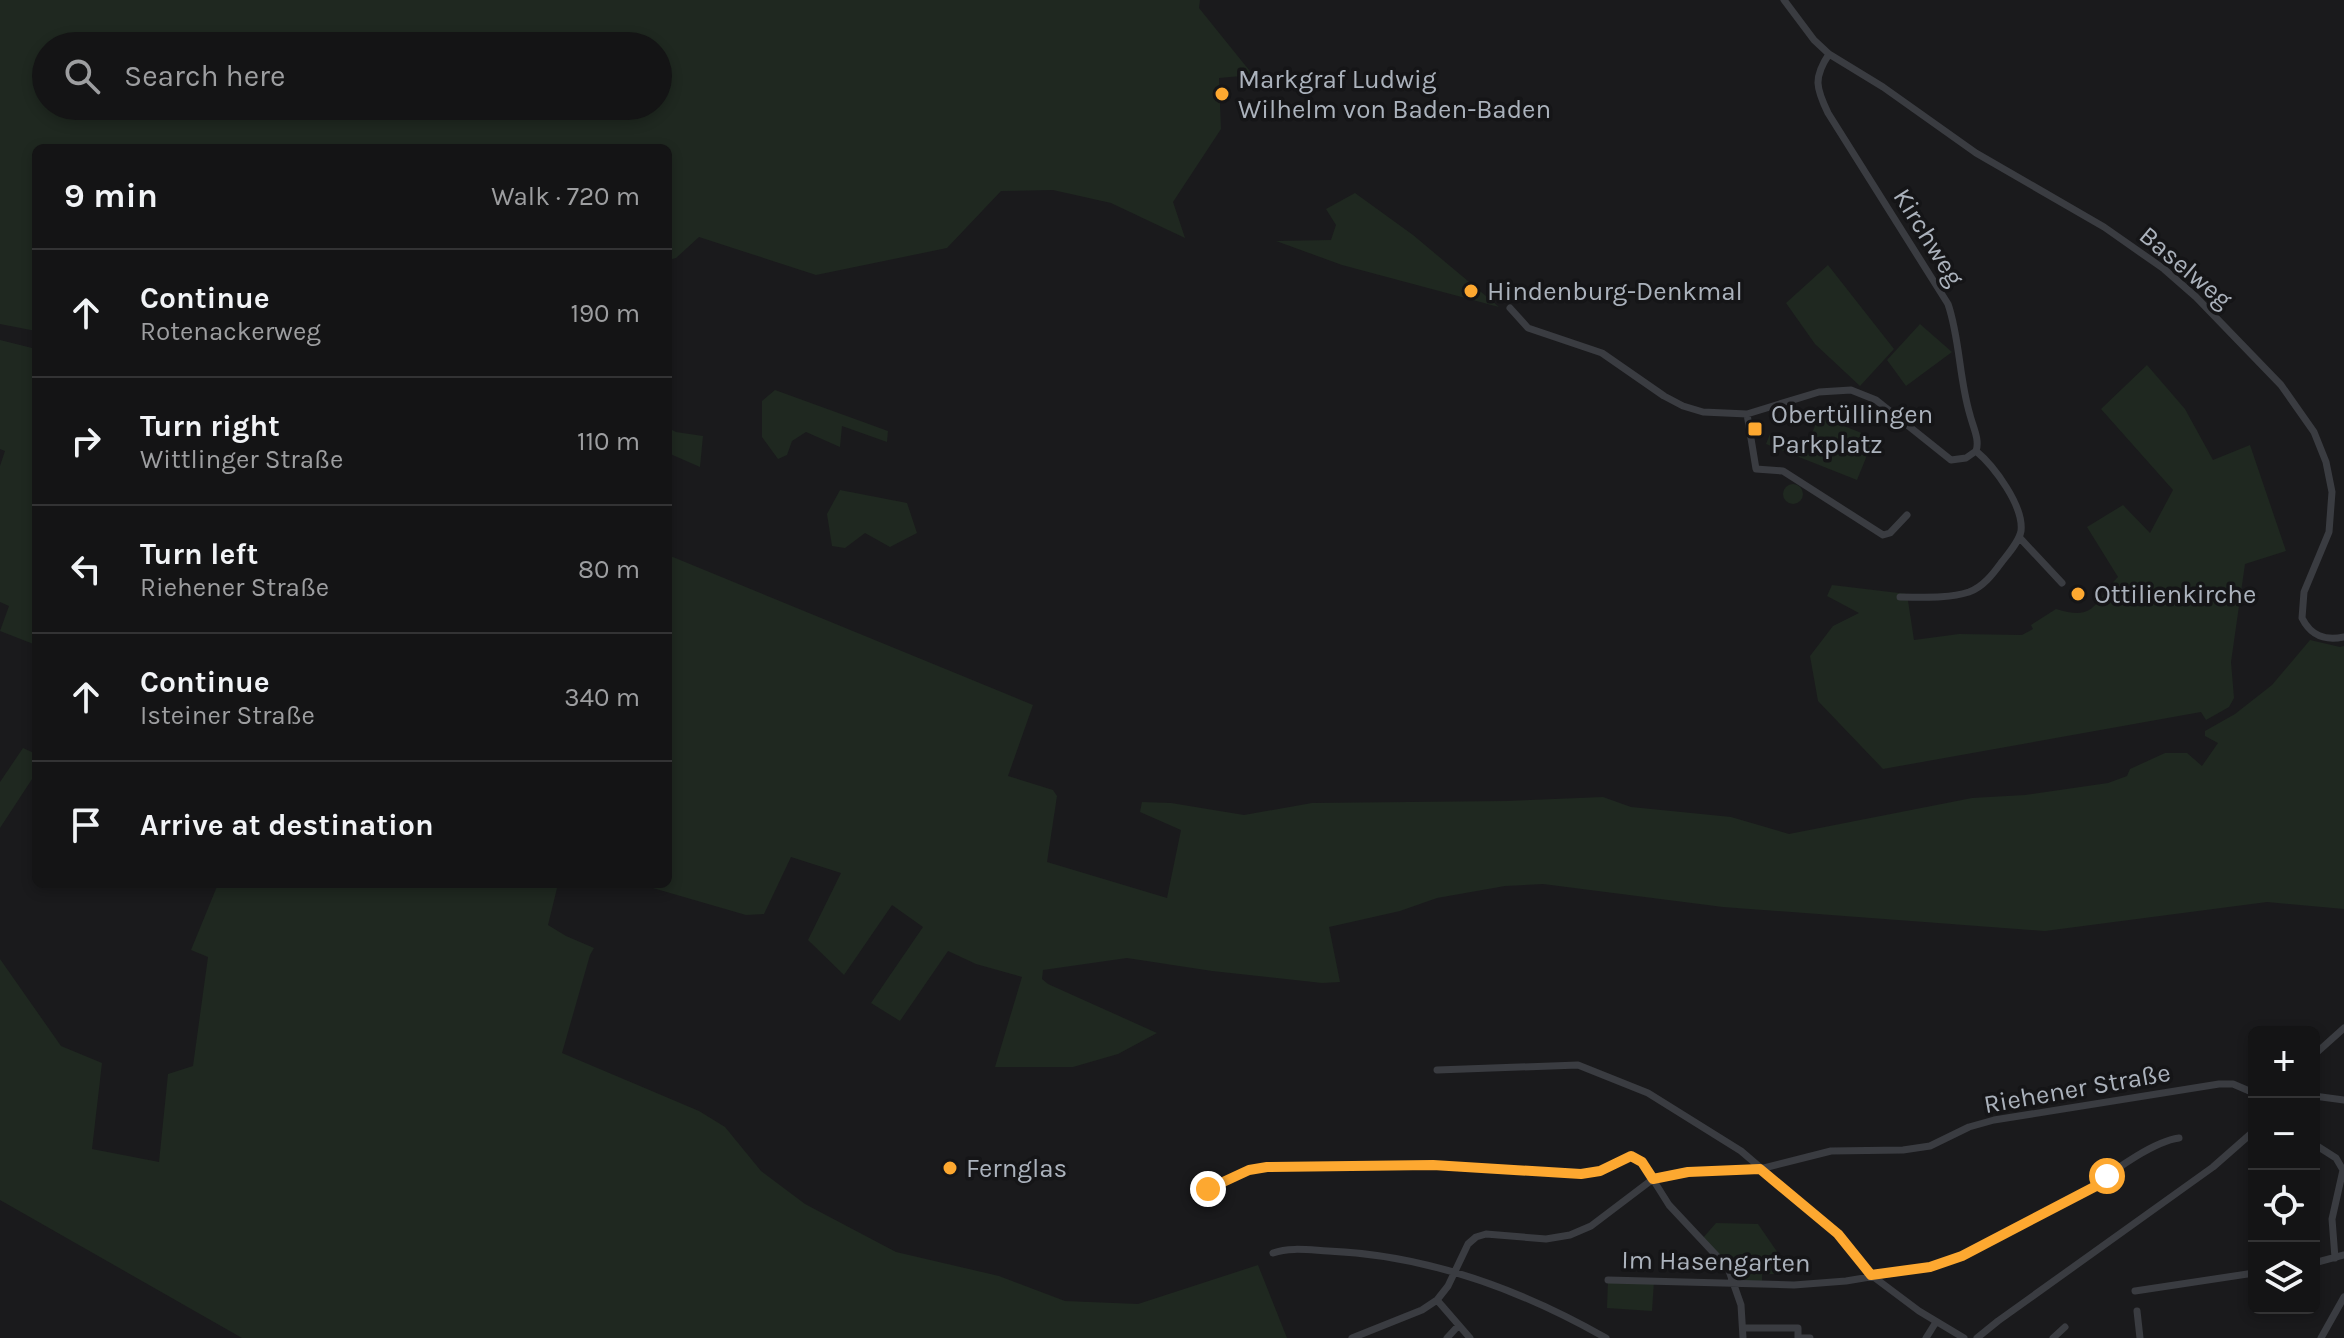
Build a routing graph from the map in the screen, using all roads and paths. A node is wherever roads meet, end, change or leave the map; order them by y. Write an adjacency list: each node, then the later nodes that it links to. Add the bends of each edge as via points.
1 (1784, 0): 2 (street, Baselweg)
2 (1829, 54): 5 (street, Kirchweg, via 1817,83 1828,113 1948,304); 10 (street, Baselweg, via 1976,153 2130,244 2196,297 2281,385 2314,432 2332,492 2329,532 2304,592 2302,618 2322,638)
3 (1510, 308): 4 (street, via 1528,328 1602,353 1683,406)
4 (1747, 414): 5 (street, via 1819,392 1851,390 1876,400 1951,460); 6 (street, via 1756,469 1783,471 1883,535)
5 (1976, 451): 7 (street, Kirchweg, via 1993,465 2019,514)
6 (1907, 515)
7 (2019, 537): 8 (street); 9 (street, via 1977,588 1941,597)
8 (2062, 583)
9 (1900, 597)
10 (2344, 637)
11 (2344, 1028): 12 (street)
12 (2320, 1050)
13 (1437, 1070): 20 (street, via 1578,1065 1670,1105)
14 (2248, 1090): 20 (street, Riehener Straße, via 2219,1084 1994,1120 1930,1146 1849,1148)
15 (2320, 1097): 16 (street)
16 (2344, 1100)
17 (2248, 1136): 48 (street)
18 (2179, 1138): 29 (street, Im Hasengarten, via 2158,1144 2098,1185 1962,1256 1930,1267)
19 (2320, 1148): 25 (street, via 2343,1170 2332,1219)
20 (1760, 1169): 21 (street, Riehener Straße); 29 (street, via 1838,1234)
21 (1653, 1179): 22 (street, via 1631,1156 1581,1174 1433,1165 1267,1167); 27 (street, Riehener Straße, via 1601,1219 1570,1235 1476,1237); 31 (street, via 1676,1214 1723,1260)
22 (1208, 1189)
23 (1273, 1253): 27 (street, via 1284,1249 1371,1254)
24 (2344, 1255): 25 (street)
25 (2335, 1258): 26 (street)
26 (2320, 1262)
27 (1455, 1273): 34 (street, Riehener Straße); 43 (street, via 1550,1308)
28 (2248, 1274): 32 (street)
29 (1871, 1275): 31 (street, Im Hasengarten, via 1794,1285); 36 (street)
30 (1608, 1280): 31 (street, Im Hasengarten)
31 (1736, 1285): 39 (street)
32 (2135, 1291)
33 (2344, 1297): 51 (street)
34 (1437, 1300): 37 (street); 40 (street, Riehener Straße)
35 (2137, 1311): 50 (street)
36 (1936, 1322): 46 (street); 47 (street)
37 (1458, 1326): 41 (street); 42 (street)
38 (2065, 1327): 49 (street)
39 (1743, 1328): 44 (street); 45 (street, via 1798,1328 1798,1338)
40 (1352, 1338)
41 (1447, 1338)
42 (1470, 1338)
43 (1606, 1338)
44 (1743, 1338)
45 (1810, 1338)
46 (1926, 1338)
47 (1964, 1338)
48 (1977, 1338)
49 (2053, 1338)
50 (2140, 1338)
51 (2321, 1338)

